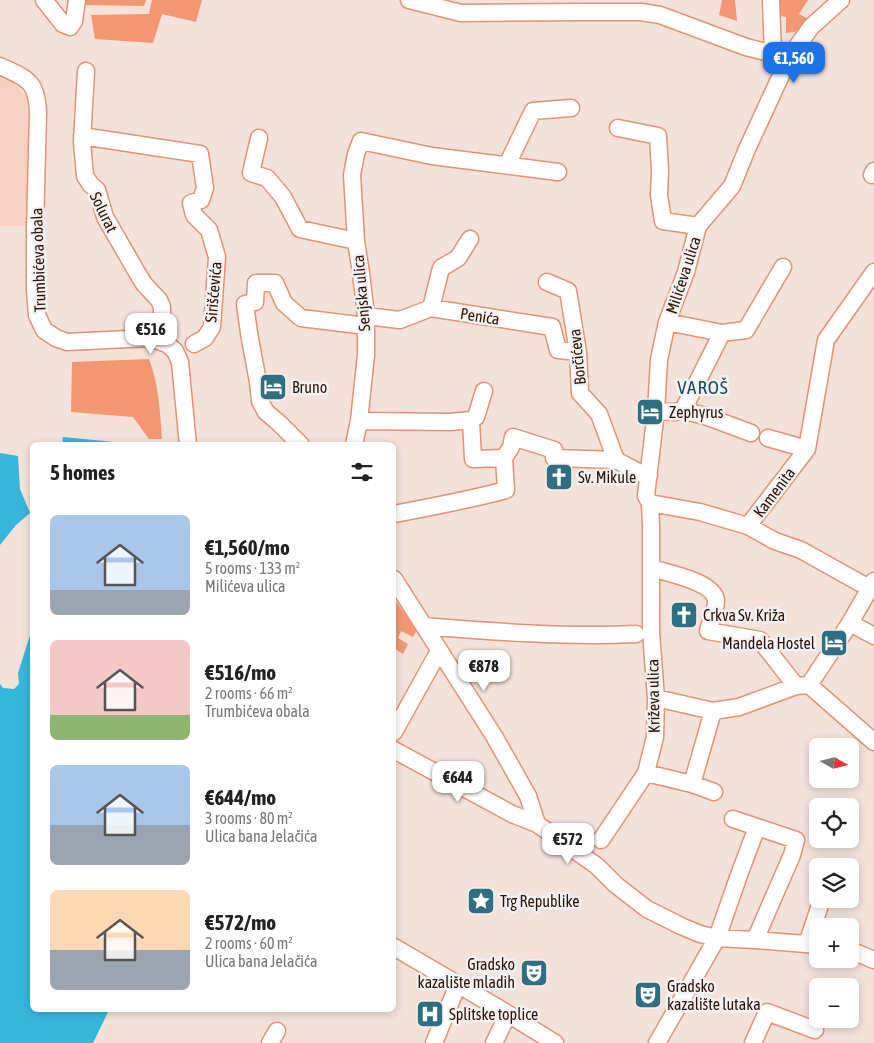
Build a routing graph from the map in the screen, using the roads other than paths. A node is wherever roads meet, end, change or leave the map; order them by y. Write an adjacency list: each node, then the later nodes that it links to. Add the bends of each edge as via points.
1 (44, 0): 2 (street, via 63,24 70,27)
2 (77, 0)
3 (409, 0): 6 (street, via 461,13 641,12 660,15 746,47)
4 (771, 0): 6 (street)
5 (841, 0): 6 (street, Milićeva ulica)
6 (781, 56): 15 (street, Milićeva ulica, via 732,186)
7 (0, 66): 25 (street, Trumbićeva obala, via 30,83 38,99 35,290 38,315 44,330 67,342)
8 (86, 71): 11 (street, Solurat)
9 (571, 108): 13 (street, via 533,111)
10 (618, 128): 15 (street, via 658,136 663,221)
11 (82, 136): 25 (street, Solurat, via 86,176 97,190 105,217 144,284 162,308 162,325); 26 (street, Sirišćevića, via 200,154 205,188 201,200 191,203 194,215 209,230 217,257 212,327 204,338)
12 (259, 138): 17 (street, via 251,173 267,178 283,197 300,229)
13 (507, 165): 14 (street); 17 (street, Senjska ulica, via 432,156 361,141 352,175)
14 (558, 172)
15 (698, 226): 23 (street, Milićeva ulica, via 686,272)
16 (470, 239): 21 (street, via 458,258 441,268)
17 (356, 241): 22 (street, Senjska ulica)
18 (784, 267): 24 (street, via 746,330)
19 (872, 274): 38 (street, Kamenita, via 826,340)
20 (547, 282): 27 (street, Borčićeva, via 568,291)
21 (431, 308): 22 (street, via 400,320); 27 (street, Penića, via 552,327 558,350)
22 (366, 321): 32 (street, Senjska ulica); 36 (street, via 301,318 284,303 275,283 256,283 255,302 245,304 260,401 266,412)
23 (667, 322): 24 (street); 30 (street, Milićeva ulica)
24 (722, 333): 29 (street)
25 (157, 340): 35 (street, via 175,351 180,362)
26 (194, 344)
27 (578, 352): 40 (street, Borčićeva, via 580,393 599,414)
28 (484, 391): 31 (street, via 476,417)
29 (683, 410): 30 (street); 33 (street)
30 (656, 411): 41 (street, Milićeva ulica)
31 (471, 420): 32 (street); 39 (street, via 473,459)
32 (359, 421): 37 (street, Senjska ulica)
33 (751, 433)
34 (768, 438): 38 (street, Kamenita)
35 (188, 442)
36 (298, 442)
37 (355, 442)
38 (807, 449): 44 (street, Kamenita)
39 (504, 458): 40 (street, via 513,438 554,450 554,458); 43 (street, via 506,490)
40 (616, 460): 41 (street)
41 (649, 475): 42 (street, Milićeva ulica, via 646,496)
42 (650, 503): 44 (street, Kamenita, via 700,512); 45 (street, Križeva ulica)
43 (396, 514)
44 (748, 526): 47 (street)
45 (651, 568): 53 (street, via 701,583 712,591 716,601 708,630 760,640); 54 (street, Križeva ulica)
46 (396, 582): 49 (street)
47 (871, 584): 48 (street)
48 (850, 623): 51 (street); 53 (street)
49 (424, 626): 50 (street, via 498,633); 52 (street)
50 (636, 634)
51 (874, 636)
52 (439, 650): 56 (street); 63 (street, via 504,753 528,796)
53 (802, 685): 55 (street, via 739,707); 57 (street)
54 (656, 698): 55 (street); 59 (street, Križeva ulica, via 654,737)
55 (713, 711): 60 (street)
56 (396, 728)
57 (874, 742)
58 (396, 751): 63 (street, via 512,814)
59 (646, 773): 60 (street); 65 (street, Križeva ulica)
60 (692, 784): 61 (street)
61 (714, 792)
62 (732, 819): 64 (street)
63 (537, 824): 66 (street, via 597,866 647,909 700,934)
64 (757, 827): 66 (street); 67 (street, via 796,840)
65 (601, 840)
66 (717, 938): 67 (street); 78 (street)
67 (755, 940): 68 (street)
68 (809, 944)
69 (396, 948): 72 (street)
70 (859, 954): 71 (street)
71 (874, 960)
72 (458, 984): 73 (street); 75 (street)
73 (504, 1009): 76 (street); 77 (street)
74 (815, 1030): 79 (street, via 767,1012)
75 (434, 1043)
76 (494, 1043)
77 (555, 1043)
78 (657, 1043)
79 (754, 1043)

